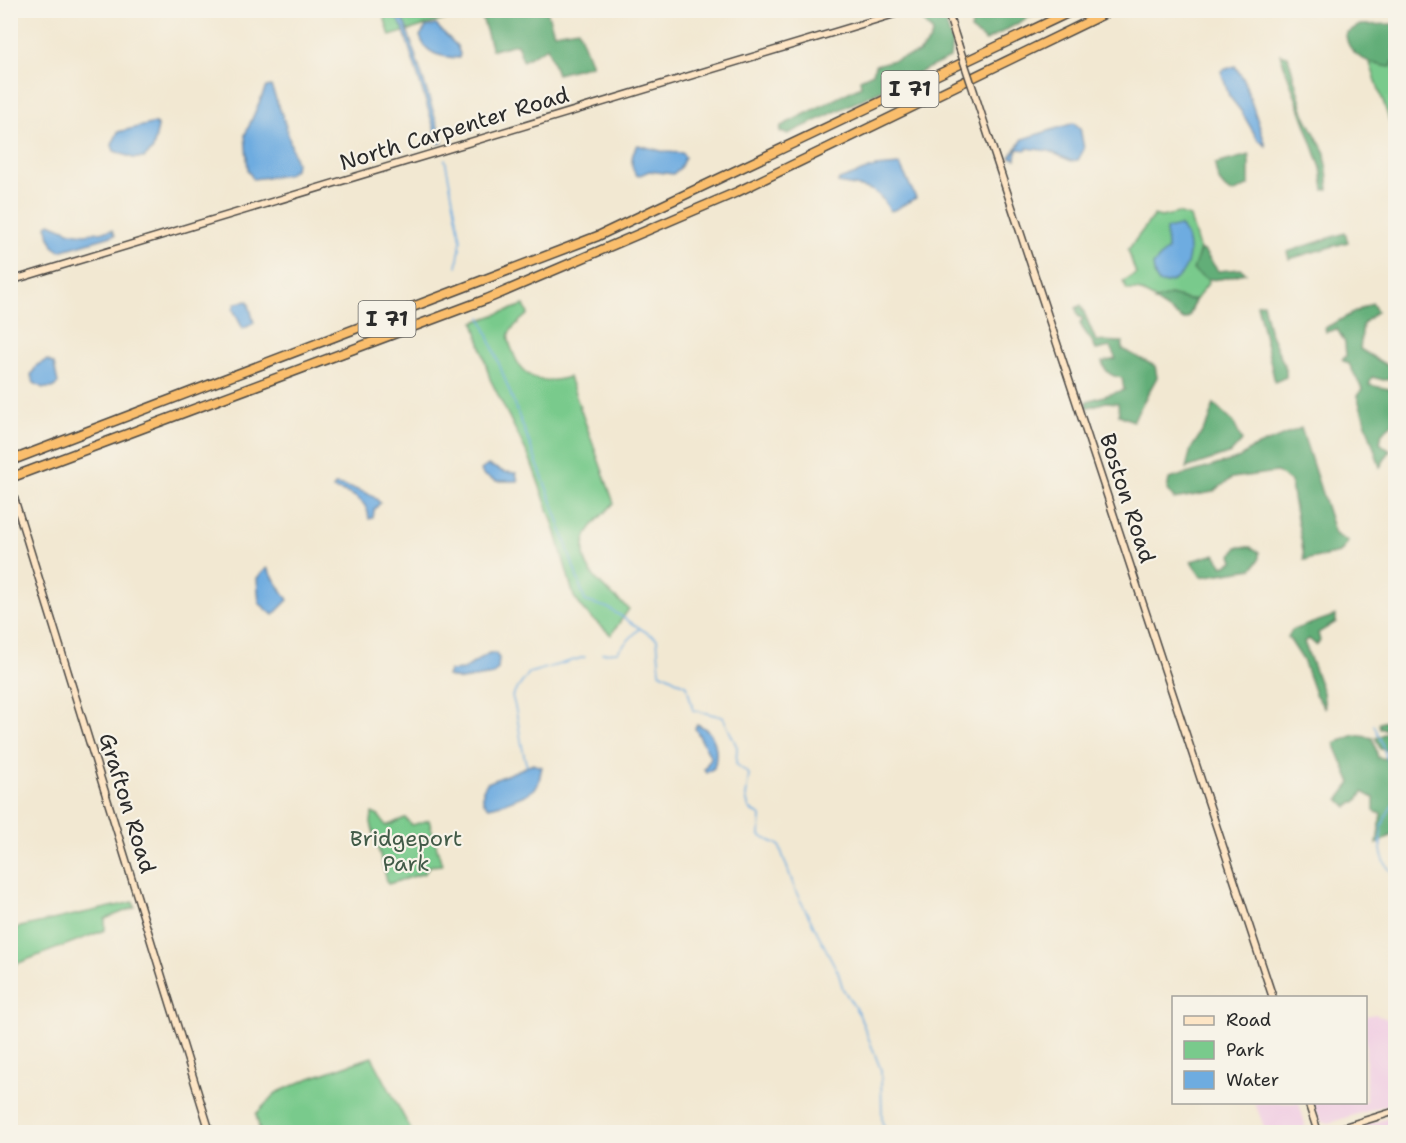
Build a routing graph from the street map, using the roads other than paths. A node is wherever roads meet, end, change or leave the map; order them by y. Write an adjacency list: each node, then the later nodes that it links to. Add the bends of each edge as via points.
1 (908, 10): 5 (street, North Carpenter Road)
2 (946, 10): 9 (street, Boston Road, bridge)
3 (1074, 10): 6 (highway, I 71, via 598,236)
4 (1112, 10): 7 (highway, I 71, via 737,192 487,299)
5 (10, 281)
6 (10, 461)
7 (10, 478)
8 (10, 485): 12 (street, Grafton Road)
9 (1272, 996)
10 (1309, 1104): 13 (street)
11 (1395, 1111): 14 (street)
12 (210, 1132)
13 (1318, 1132)
14 (1328, 1132)

